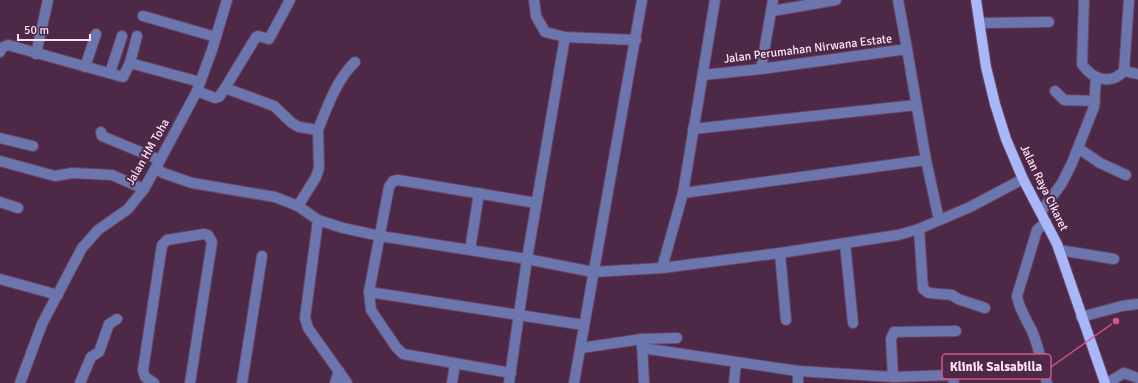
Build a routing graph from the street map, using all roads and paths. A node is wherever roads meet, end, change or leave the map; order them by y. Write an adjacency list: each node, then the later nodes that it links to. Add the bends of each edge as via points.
1 (48, 0): 25 (street)
2 (227, 0): 20 (street, Jalan HM Toha)
3 (290, 0): 36 (street, via 269,39 256,36)
4 (534, 0): 21 (street, via 536,16 545,32)
5 (642, 0): 22 (street)
6 (715, 0): 33 (street, Jalan Perumahan Nirwana Estate)
7 (773, 0): 13 (street)
8 (836, 0): 13 (street)
9 (898, 0): 23 (street)
10 (976, 0): 16 (main road, Jalan Raya Cikaret)
11 (1084, 0): 34 (street, via 1081,59 1086,71)
12 (1129, 0): 30 (street)
13 (772, 10): 29 (street)
14 (144, 16): 20 (street)
15 (1049, 22): 16 (street)
16 (979, 23): 50 (main road, Jalan Raya Cikaret, via 995,104)
17 (96, 34): 28 (street)
18 (122, 36): 31 (street)
19 (137, 36): 27 (street)
20 (216, 37): 35 (street, Jalan HM Toha)
21 (565, 37): 22 (street); 55 (street)
22 (636, 40): 72 (street)
23 (907, 49): 29 (street, Jalan Perumahan Nirwana Estate); 39 (street, Jalan Perumahan Nirwana Estate)
24 (0, 52): 25 (street, via 1,48 8,45)
25 (36, 54): 28 (street)
26 (355, 62): 41 (street, via 333,95)
27 (130, 63): 31 (street, via 123,77); 35 (street)
28 (85, 67): 31 (street)
29 (761, 69): 33 (street, Jalan Perumahan Nirwana Estate)
30 (1124, 71): 32 (street); 34 (street, via 1116,78)
31 (110, 73)
32 (1138, 74)
33 (703, 75): 40 (street, Jalan Perumahan Nirwana Estate)
34 (1096, 78): 38 (street)
35 (199, 87): 36 (street, via 215,98 219,97); 48 (street, Jalan HM Toha)
36 (225, 88): 41 (street, via 274,106 299,127)
37 (1055, 91): 38 (street, via 1064,100)
38 (1095, 101): 45 (street)
39 (916, 105): 40 (street); 46 (street, Jalan Perumahan Nirwana Estate)
40 (694, 129): 52 (street, Jalan Perumahan Nirwana Estate)
41 (318, 130): 56 (street, via 319,168)
42 (101, 132): 48 (street, via 102,136)
43 (0, 138): 44 (street)
44 (33, 146)
45 (1078, 148): 49 (street, via 1100,163); 58 (street, via 1062,183)
46 (926, 160): 52 (street); 60 (street, Jalan Perumahan Nirwana Estate)
47 (0, 161): 51 (street, via 55,176 72,173 112,175)
48 (158, 164): 51 (street, Jalan HM Toha); 56 (street, via 163,173 185,181 275,197)
49 (1126, 175)
50 (1022, 179): 58 (main road, Jalan Raya Cikaret); 60 (street, via 970,207)
51 (144, 189): 75 (street, Jalan HM Toha, via 128,209 98,230 82,248)
52 (683, 192): 71 (street, Jalan Perumahan Nirwana Estate)
53 (479, 193): 55 (street); 63 (street, via 393,181 389,187); 65 (street)
54 (0, 202): 57 (street)
55 (536, 203): 70 (street)
56 (298, 206): 59 (street)
57 (18, 208)
58 (1041, 212): 61 (main road, Jalan Raya Cikaret)
59 (318, 220): 63 (street); 90 (street, via 305,318 308,328)
60 (939, 220): 62 (street)
61 (1046, 222): 66 (main road, Jalan Raya Cikaret); 108 (street, via 1037,230 1017,296 1019,306 1032,331)
62 (919, 229): 64 (street); 77 (street, via 922,289 929,293 952,295)
63 (380, 236): 65 (street); 74 (street)
64 (845, 243): 67 (street); 82 (street)
65 (470, 250): 70 (street)
66 (1059, 250): 69 (street); 79 (main road, Jalan Raya Cikaret)
67 (780, 253): 71 (street); 81 (street)
68 (262, 256): 99 (street)
69 (1114, 258)
70 (527, 259): 72 (street); 78 (street)
71 (662, 268): 72 (street)
72 (593, 272): 83 (street)
73 (0, 279): 75 (street)
74 (369, 292): 78 (street); 89 (street, via 371,310 400,352)
75 (58, 295): 95 (street, Jalan HM Toha, via 42,324)
76 (1138, 304): 79 (street)
77 (985, 308)
78 (519, 317): 83 (street); 92 (street)
79 (1081, 317): 109 (main road, Jalan Raya Cikaret)
80 (117, 318): 96 (street, via 108,324 99,352 91,357)
81 (786, 320)
82 (853, 323)
83 (584, 325): 87 (street)
84 (956, 331): 94 (street, via 894,332 891,339)
85 (677, 338): 86 (street)
86 (642, 344): 87 (street); 88 (street); 104 (street)
87 (581, 348): 103 (street)
88 (736, 363): 91 (street); 105 (street)
89 (456, 364): 92 (street); 102 (street)
90 (338, 371): 100 (street); 101 (street)
91 (798, 371): 94 (street); 106 (street)
92 (510, 378)
93 (1138, 378): 109 (street, via 1124,373)
94 (894, 379): 107 (street, via 952,375)
95 (20, 383)
96 (80, 383)
97 (154, 383): 98 (street, via 144,377 143,370 163,243 204,234 208,235 212,242)
98 (190, 383)
99 (242, 383)
100 (335, 383)
101 (347, 383)
102 (452, 383)
103 (574, 383)
104 (644, 383)
105 (734, 383)
106 (798, 383)
107 (954, 383)
108 (1047, 383)
109 (1106, 383)

